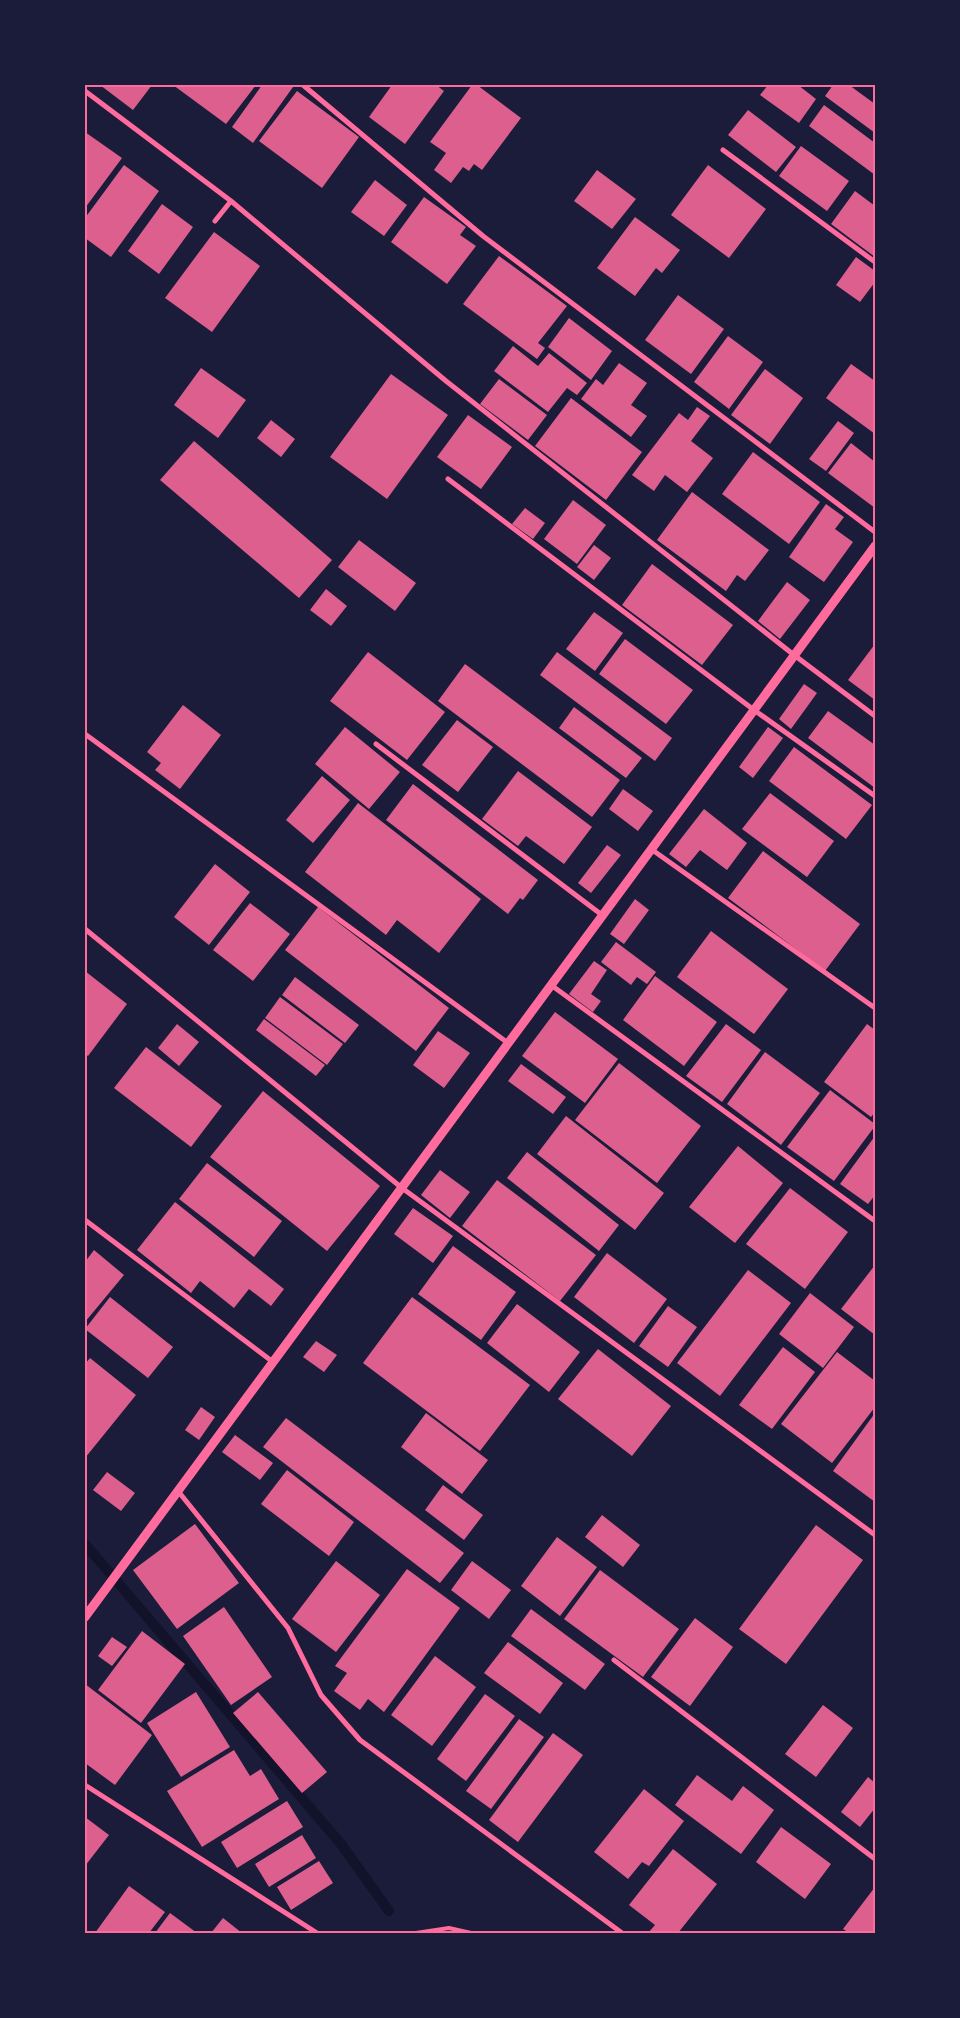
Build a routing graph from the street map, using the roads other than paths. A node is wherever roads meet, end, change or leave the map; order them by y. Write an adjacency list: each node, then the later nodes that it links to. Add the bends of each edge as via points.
1 (303, 85): 8 (street, via 484,236)
2 (85, 91): 4 (street)
3 (723, 150): 6 (street)
4 (231, 201): 5 (street); 10 (street, via 446,381)
5 (215, 221)
6 (875, 262)
7 (448, 479): 11 (street)
8 (875, 532)
9 (875, 546): 10 (street)
10 (794, 655): 11 (street); 12 (street)
11 (754, 710): 15 (street); 16 (street)
12 (875, 716)
13 (85, 734): 21 (street)
14 (376, 744): 17 (street)
15 (875, 796)
16 (651, 849): 17 (street); 20 (street)
17 (602, 915): 19 (street)
18 (85, 929): 22 (street)
19 (551, 985): 21 (street); 24 (street)
20 (875, 1008)
21 (508, 1043): 22 (street)
22 (402, 1188): 25 (street); 27 (street)
23 (85, 1220): 25 (street)
24 (875, 1221)
25 (274, 1362): 26 (street)
26 (178, 1491): 28 (street); 35 (street, via 288,1628 321,1696 360,1740)
27 (875, 1535)
28 (85, 1616)
29 (614, 1660): 31 (street)
30 (85, 1785): 32 (street)
31 (875, 1859)
32 (318, 1933)
33 (416, 1933): 34 (lane, via 449,1928)
34 (471, 1933)
35 (622, 1933)

